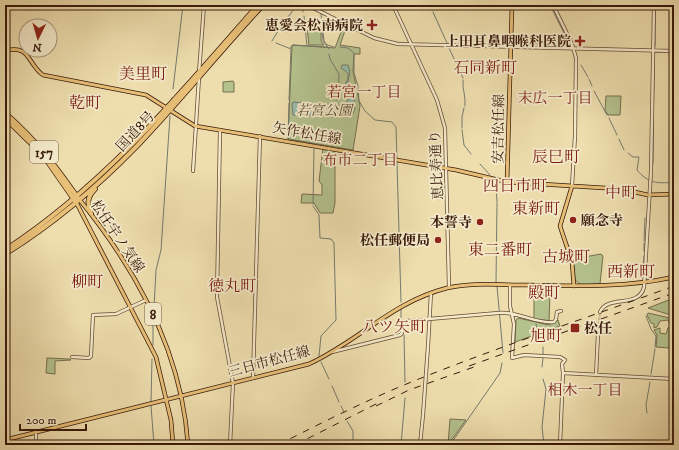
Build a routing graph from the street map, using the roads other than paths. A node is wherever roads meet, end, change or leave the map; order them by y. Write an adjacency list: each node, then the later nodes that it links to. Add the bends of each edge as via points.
1 (204, 5): 15 (street)
2 (258, 5): 15 (highway, 国道8号)
3 (263, 5): 16 (highway, 国道8号)
4 (307, 5): 9 (street, via 374,38 393,44)
5 (393, 5): 9 (street, 恵比寿通り)
6 (512, 5): 10 (main road, 安吉松任線)
7 (553, 5): 11 (street)
8 (654, 5): 13 (street)
9 (411, 45): 10 (street); 23 (street, 恵比寿通り, via 443,118)
10 (511, 48): 11 (street); 26 (main road, 安吉松任線)
11 (574, 49): 13 (street); 27 (street, via 576,97)
12 (5, 51): 17 (main road, 矢作松任線, via 17,49 26,53 43,75 146,95)
13 (652, 51): 14 (street); 29 (street)
14 (674, 52)
15 (199, 72): 16 (street); 17 (highway, 国道8号)
16 (199, 78): 17 (highway, 国道8号); 20 (street)
17 (168, 109): 20 (main road, 矢作松任線); 25 (highway, 国道8号); 30 (highway, 国道8号)
18 (5, 113): 30 (highway, 157, via 42,148 62,173)
19 (5, 118): 30 (highway, 157, via 43,155)
20 (195, 126): 21 (main road, 矢作松任線); 24 (street)
21 (220, 130): 22 (main road, 矢作松任線); 53 (street, via 217,305)
22 (260, 136): 23 (main road, 矢作松任線); 51 (street)
23 (447, 168): 26 (main road, 矢作松任線); 38 (street, 恵比寿通り)
24 (193, 171)
25 (108, 174): 30 (highway, 国道8号); 31 (highway, via 89,196 88,205)
26 (507, 182): 27 (main road, 矢作松任線)
27 (572, 186): 29 (main road, 矢作松任線, via 621,189); 37 (main road, via 560,226 572,262)
28 (674, 194): 29 (main road, 矢作松任線)
29 (648, 195): 35 (street)
30 (77, 199): 31 (main road, 松任宇ノ気線 / 8); 32 (highway, 国道8号); 33 (highway, 国道8号, via 34,235); 41 (main road, 松任宇ノ気線 / 8)
31 (91, 213): 40 (main road, 松任宇ノ気線 / 8, via 124,260)
32 (5, 250)
33 (5, 254)
34 (674, 277): 35 (main road, 三日市松任線)
35 (645, 282): 37 (main road, 三日市松任線, via 602,287); 43 (street, via 643,290 636,298 607,304)
36 (510, 285): 37 (main road, 三日市松任線); 38 (main road, 三日市松任線); 44 (street)
37 (574, 286)
38 (449, 287): 39 (main road, 三日市松任線)
39 (432, 292): 45 (street); 47 (main road, 三日市松任線, via 400,306)
40 (146, 300): 41 (street); 54 (main road, 松任宇ノ気線 / 8, via 169,352)
41 (131, 307): 48 (street, via 116,314 93,315 90,358); 55 (main road, 松任宇ノ気線 / 8, via 156,357)
42 (560, 311): 44 (street, via 557,312 555,321 551,322 540,322)
43 (600, 312)
44 (512, 314): 45 (street); 49 (street, via 512,358 524,355 560,357 565,360 562,364)
45 (430, 318): 47 (street, via 406,321 402,324 400,335); 62 (street, bridge)
46 (598, 334): 50 (street)
47 (330, 353): 51 (main road, 三日市松任線, via 309,364)
48 (72, 357)
49 (563, 373): 50 (street); 63 (street)
50 (596, 374): 52 (street)
51 (253, 378): 53 (main road, 三日市松任線)
52 (674, 379)
53 (233, 383): 54 (main road, 三日市松任線); 61 (street)
54 (182, 396): 55 (main road, 三日市松任線); 60 (main road, 松任宇ノ気線 / 8)
55 (167, 399): 56 (main road, 三日市松任線); 59 (main road, 松任宇ノ気線 / 8)
56 (36, 434): 57 (main road, 三日市松任線); 58 (street)
57 (5, 440)
58 (36, 445)
59 (173, 445)
60 (188, 445)
61 (230, 445)
62 (420, 445)
63 (560, 445)

